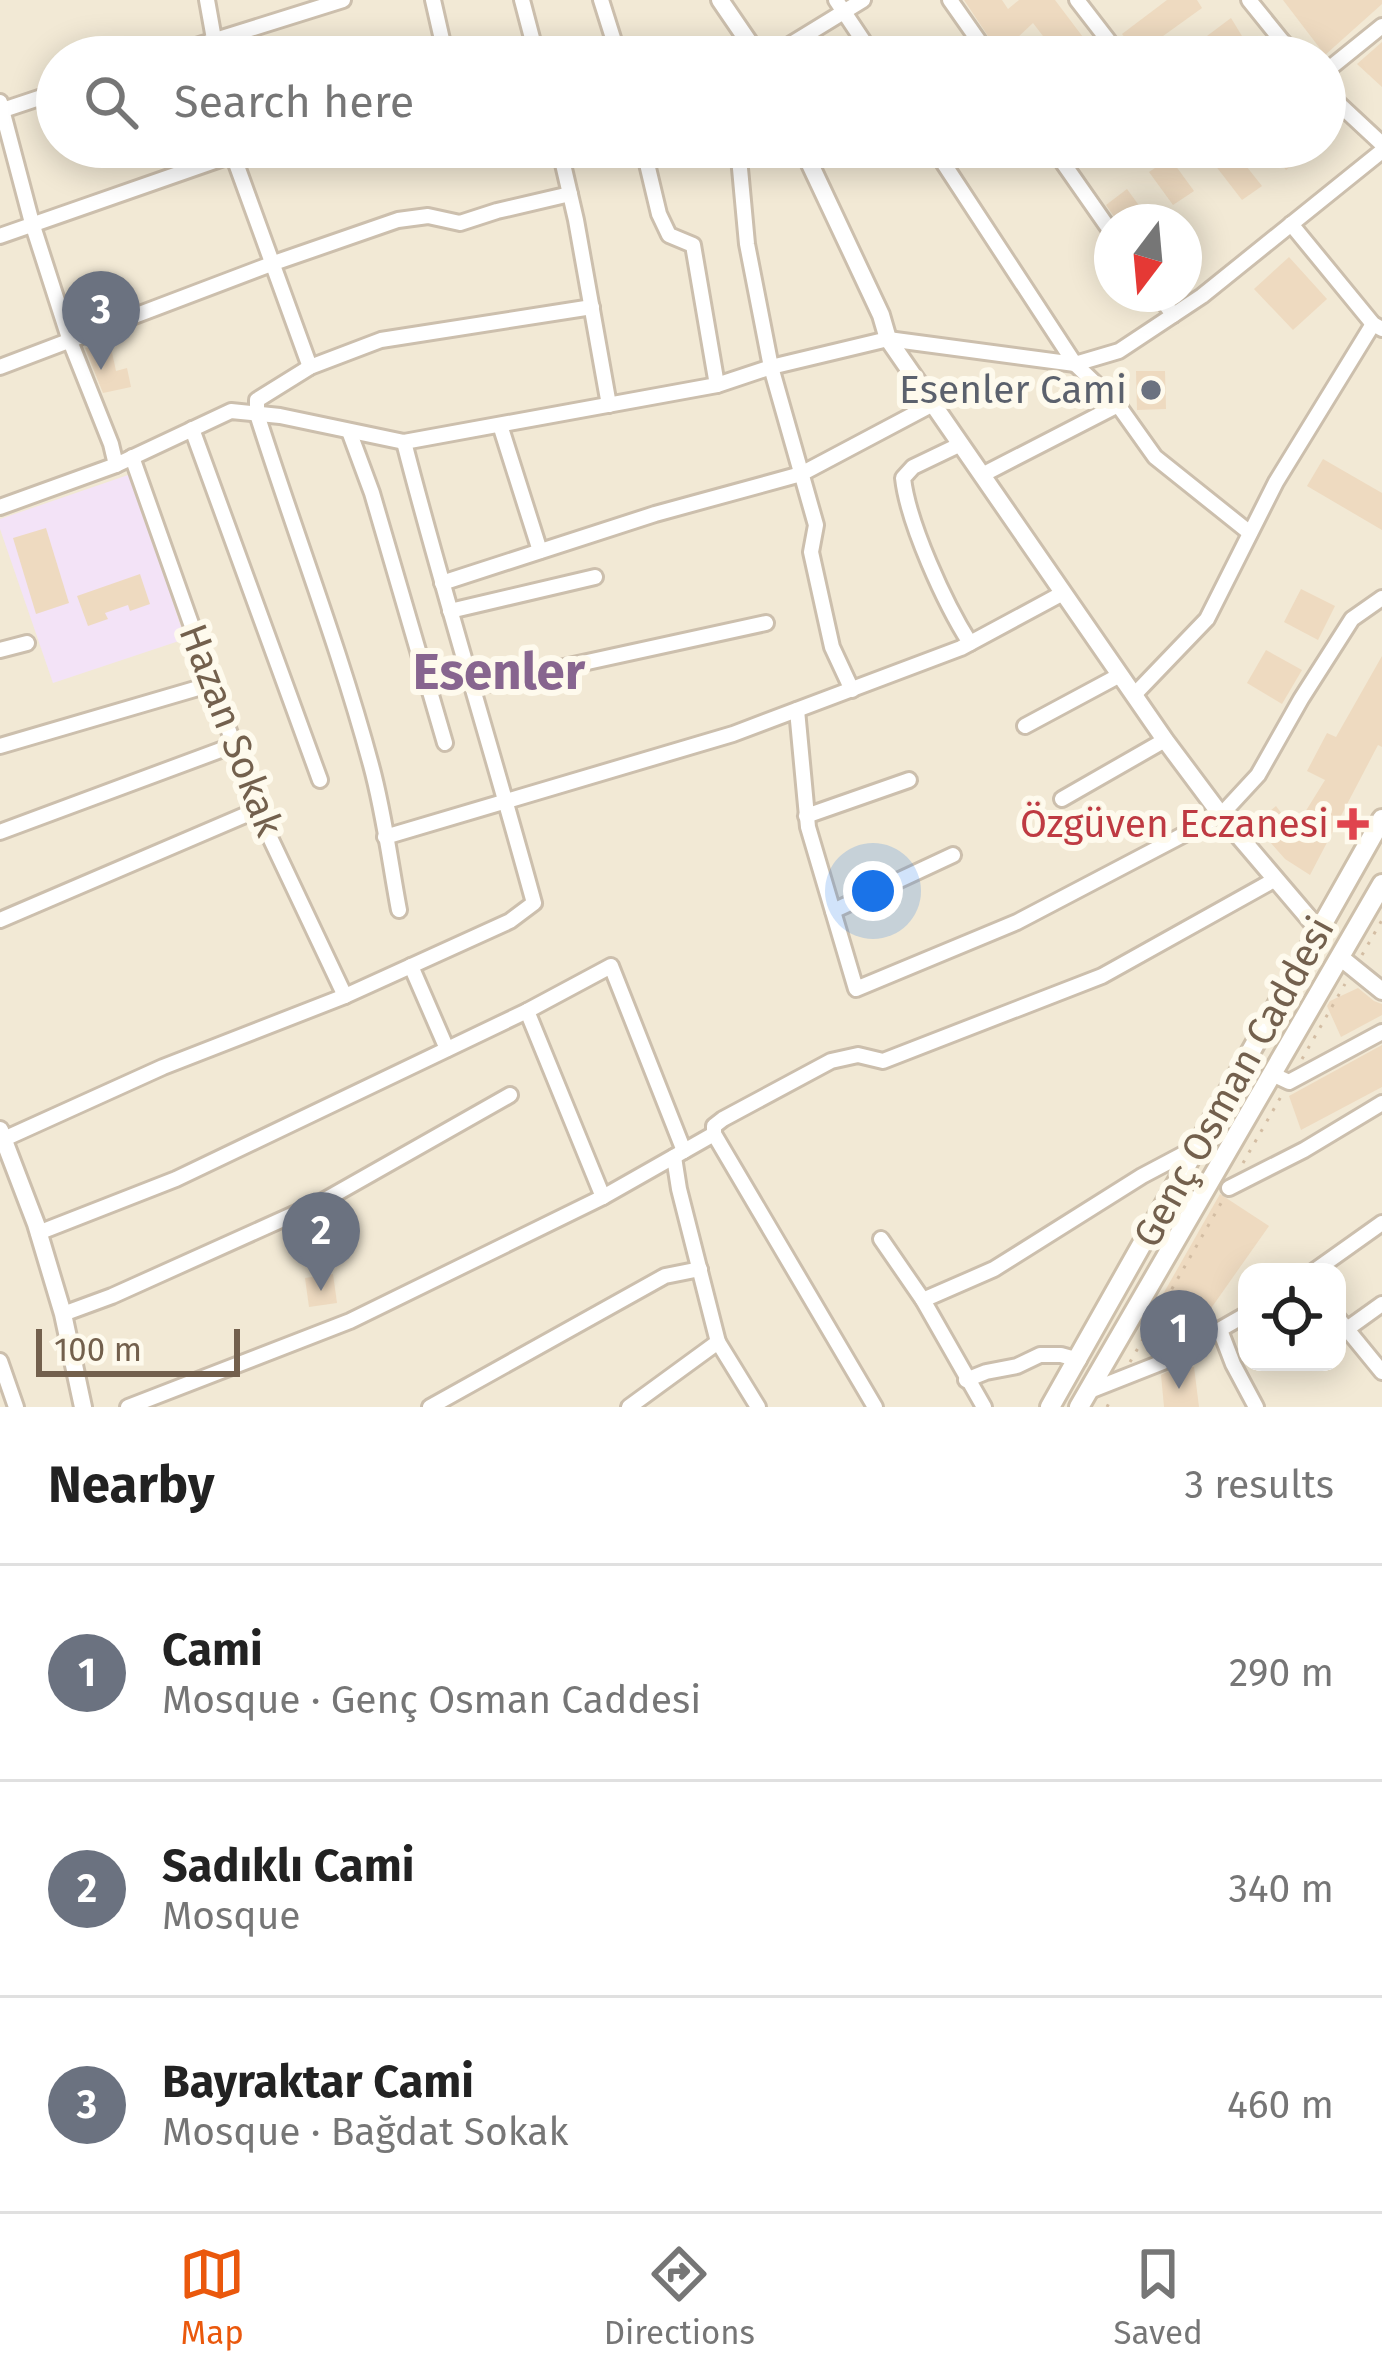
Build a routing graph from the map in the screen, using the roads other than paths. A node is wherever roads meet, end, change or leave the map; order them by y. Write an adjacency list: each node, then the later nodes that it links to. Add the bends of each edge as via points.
1 (207, 0): 13 (street)
2 (344, 0): 14 (street)
3 (433, 0): 15 (street)
4 (522, 0): 16 (street)
5 (602, 0): 17 (street)
6 (720, 0): 18 (street)
7 (862, 0): 11 (street)
8 (950, 0): 21 (street)
9 (1077, 0): 22 (street)
10 (1249, 0): 23 (street)
11 (840, 6): 19 (street); 20 (street)
12 (1382, 26): 24 (street)
13 (213, 36)
14 (224, 36)
15 (441, 36)
16 (531, 36)
17 (613, 36)
18 (744, 36)
19 (789, 36)
20 (860, 36)
21 (975, 36)
22 (1104, 36)
23 (1278, 36)
24 (1346, 55)
25 (36, 98): 26 (street)
26 (0, 108): 39 (street)
27 (1346, 112): 28 (street)
28 (1382, 148): 40 (street)
29 (192, 168): 39 (street)
30 (238, 168): 42 (street)
31 (564, 168): 37 (street)
32 (648, 168): 53 (street, via 669,235 692,245)
33 (740, 168): 52 (street)
34 (812, 168): 47 (street)
35 (947, 168): 49 (street)
36 (1067, 168): 38 (street)
37 (570, 194): 42 (street, via 460,224 398,220); 43 (street)
38 (1094, 207)
39 (32, 223): 41 (street); 48 (street)
40 (1291, 224): 45 (street); 46 (street)
41 (0, 236)
42 (274, 263): 48 (street); 51 (street)
43 (592, 308): 51 (street, via 381,340); 55 (street)
44 (1171, 312): 45 (street)
45 (1173, 315): 49 (street, via 1119,352)
46 (1378, 326): 68 (street)
47 (889, 339): 49 (street); 52 (street); 54 (street)
48 (70, 341): 50 (street); 64 (street)
49 (1075, 364): 56 (street)
50 (0, 367)
51 (310, 367): 57 (street, via 257,400)
52 (771, 368): 53 (street); 65 (street)
53 (717, 385): 55 (street)
54 (933, 404): 62 (street); 65 (street)
55 (609, 405): 58 (street)
56 (1118, 405): 66 (street); 68 (street, via 1155,457)
57 (256, 414): 59 (street, via 231,411); 60 (street); 99 (street, via 329,628)
58 (500, 425): 61 (street); 69 (street)
59 (192, 429): 63 (street); 91 (street)
60 (349, 431): 61 (street); 87 (street)
61 (404, 442): 71 (street)
62 (961, 444): 66 (street); 77 (street, via 903,478 941,590)
63 (132, 457): 64 (street); 80 (street, Hazan Sokak)
64 (116, 465): 67 (street)
65 (801, 474): 69 (street); 82 (street, via 832,647)
66 (982, 476): 72 (street)
67 (0, 507)
68 (1250, 533): 83 (street, via 1207,619)
69 (540, 551): 71 (street)
70 (595, 577): 74 (street)
71 (442, 583): 74 (street)
72 (1063, 592): 77 (street); 79 (street)
73 (1382, 598): 95 (street, via 1352,619 1258,775)
74 (450, 611): 81 (street)
75 (766, 623): 81 (street)
76 (27, 643): 78 (street)
77 (970, 643): 82 (street)
78 (0, 650)
79 (1120, 675): 83 (street); 85 (street)
80 (212, 684): 88 (street, Hazan Sokak); 89 (street)
81 (473, 687): 93 (street)
82 (852, 690): 84 (street)
83 (1134, 695): 86 (street)
84 (797, 710): 93 (street); 96 (street)
85 (1025, 727)
86 (1165, 740): 92 (street); 95 (street)
87 (445, 743)
88 (234, 745): 94 (street, Hazan Sokak); 98 (street)
89 (0, 746)
90 (908, 779): 96 (street)
91 (320, 780)
92 (1062, 799)
93 (507, 802): 99 (street); 108 (street, via 534,903)
94 (257, 810): 105 (street); 110 (street, Hazan Sokak)
95 (1221, 814): 101 (street); 104 (street, via 1017,922 856,989)
96 (806, 816): 104 (street)
97 (1382, 819): 106 (main road, Genç Osman Caddesi)
98 (0, 832)
99 (385, 837): 103 (street)
100 (952, 855): 104 (street)
101 (1274, 880): 106 (street); 118 (street, via 1102,976 883,1061 831,1061 723,1119)
102 (1380, 894): 107 (main road, Genç Osman Caddesi)
103 (399, 910)
104 (833, 910)
105 (0, 920)
106 (1318, 929): 119 (main road, Genç Osman Caddesi)
107 (1347, 963): 109 (street); 114 (main road, Genç Osman Caddesi)
108 (411, 966): 110 (street); 113 (street)
109 (1382, 991)
110 (345, 996): 117 (street)
111 (527, 1011): 113 (street); 120 (street, via 611,966); 123 (street)
112 (1382, 1031): 114 (street)
113 (447, 1049): 125 (street, via 176,1179)
114 (1281, 1078): 141 (main road, Genç Osman Caddesi)
115 (510, 1095): 131 (street, via 322,1201)
116 (1382, 1103): 122 (street)
117 (2, 1134): 121 (street)
118 (714, 1134): 120 (street); 148 (street)
119 (1193, 1149): 129 (street, via 994,1269); 137 (main road, Genç Osman Caddesi)
120 (679, 1154): 123 (street); 128 (street, via 679,1190)
121 (6, 1166): 125 (street)
122 (1229, 1188)
123 (603, 1197): 145 (street, via 350,1321)
124 (1382, 1223): 127 (street)
125 (38, 1233): 131 (street)
126 (881, 1239): 129 (street)
127 (1326, 1263)
128 (700, 1269): 136 (street); 146 (street, via 664,1276)
129 (923, 1300): 140 (street)
130 (1382, 1304): 133 (street)
131 (63, 1314): 144 (street)
132 (1238, 1319): 135 (street)
133 (1346, 1321)
134 (1346, 1328): 139 (street)
135 (1220, 1330): 141 (street); 151 (street)
136 (718, 1342): 142 (street); 147 (street)
137 (1079, 1360): 140 (street, via 1040,1355); 150 (main road, Genç Osman Caddesi)
138 (0, 1361): 143 (street)
139 (1382, 1372)
140 (966, 1380): 149 (street)
141 (1085, 1401)
142 (631, 1406)
143 (16, 1407)
144 (83, 1407)
145 (128, 1407)
146 (430, 1407)
147 (758, 1407)
148 (875, 1407)
149 (984, 1407)
150 (1050, 1407)
151 (1256, 1407)

